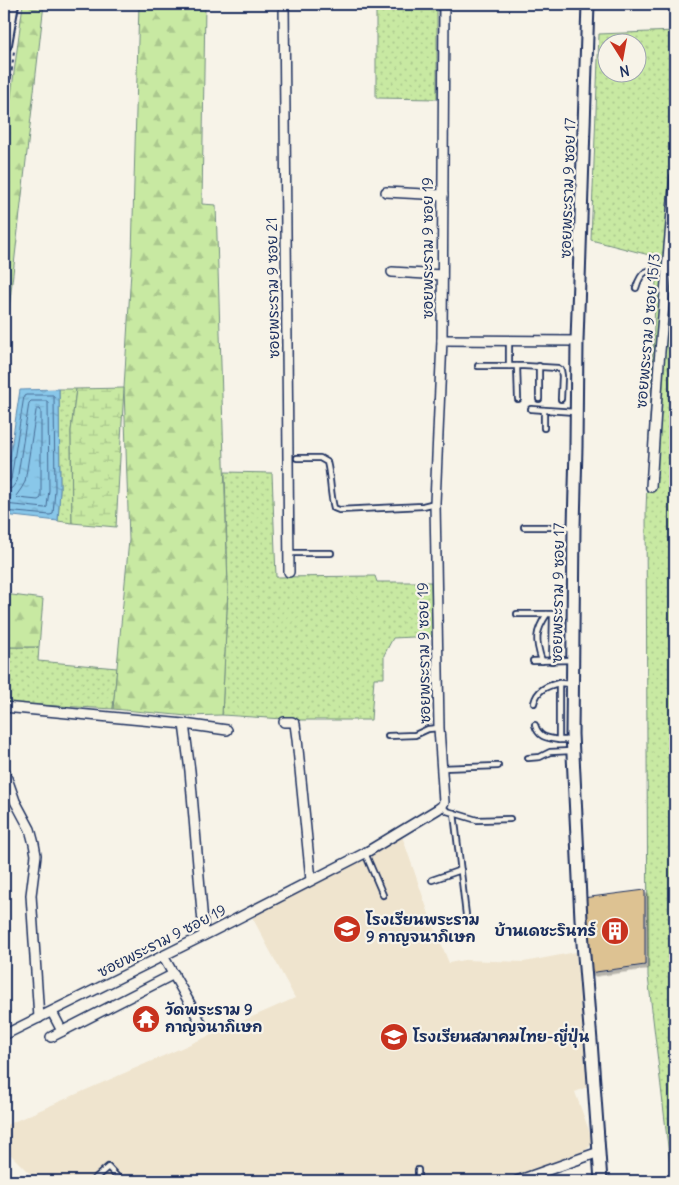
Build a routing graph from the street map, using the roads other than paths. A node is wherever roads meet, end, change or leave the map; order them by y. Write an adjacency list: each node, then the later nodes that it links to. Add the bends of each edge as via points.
1 (11, 4): 5 (main road)
2 (284, 4): 32 (street, ซอยพระราม 9 ซอย 21)
3 (444, 4): 8 (street, ซอยพระราม 9 ซอย 19)
4 (588, 4): 15 (street, ซอยพระราม 9 ซอย 17)
5 (9, 47)
6 (675, 177): 9 (street, ซอยพระราม 9 ซอย 15/3)
7 (386, 192): 8 (street)
8 (443, 195): 11 (street, ซอยพระราม 9 ซอย 19)
9 (667, 269): 12 (lane, via 648,270 639,278); 28 (street, ซอยพระราม 9 ซอย 15/3)
10 (392, 272): 11 (street)
11 (442, 275): 13 (street, ซอยพระราม 9 ซอย 19)
12 (636, 288)
13 (442, 340): 14 (street); 29 (street, ซอยพระราม 9 ซอย 19)
14 (509, 341): 15 (street); 17 (lane)
15 (578, 341): 25 (street, ซอยพระราม 9 ซอย 17)
16 (478, 366): 17 (lane)
17 (509, 366): 18 (lane)
18 (517, 366): 19 (lane); 20 (lane)
19 (538, 366): 21 (lane); 22 (lane, via 561,370)
20 (518, 399)
21 (539, 399)
22 (561, 399)
23 (531, 409): 24 (lane)
24 (544, 410): 25 (lane); 26 (lane)
25 (577, 412): 31 (street, ซอยพระราม 9 ซอย 17)
26 (544, 428)
27 (297, 458): 29 (lane, via 320,458 327,462 334,508 339,510)
28 (651, 487)
29 (435, 503): 48 (street, ซอยพระราม 9 ซอย 19)
30 (524, 527): 31 (lane)
31 (574, 528): 37 (street, ซอยพระราม 9 ซอย 17)
32 (289, 553): 33 (lane); 34 (street, ซอยพระราม 9 ซอย 21)
33 (331, 553)
34 (289, 572)
35 (517, 614): 36 (lane)
36 (547, 614): 39 (lane, via 536,638); 40 (lane, via 553,615)
37 (572, 660): 40 (lane); 42 (street, ซอยพระราม 9 ซอย 17)
38 (533, 661): 39 (lane)
39 (542, 661): 40 (lane)
40 (552, 661)
41 (558, 683): 42 (lane); 43 (lane, via 541,689); 51 (lane)
42 (572, 684): 52 (street, ซอยพระราม 9 ซอย 17)
43 (534, 703)
44 (4, 707): 46 (street)
45 (284, 722): 62 (street, via 295,724)
46 (184, 724): 49 (street); 66 (street)
47 (535, 725): 51 (lane, via 541,735)
48 (439, 728): 50 (lane, via 415,735); 55 (street, ซอยพระราม 9 ซอย 19)
49 (227, 730)
50 (388, 736)
51 (559, 740): 52 (lane)
52 (573, 746): 53 (lane); 75 (street, ซอยพระราม 9 ซอย 17, via 581,919)
53 (528, 758)
54 (498, 766): 55 (lane)
55 (442, 768): 57 (street, ซอยพระราม 9 ซอย 19)
56 (4, 770): 70 (street, via 14,801 30,829 36,855 30,895)
57 (442, 806): 58 (lane); 60 (street, ซอยพระราม 9 ซอย 19)
58 (454, 813): 59 (lane, via 477,820); 61 (lane)
59 (510, 819)
60 (364, 853): 62 (street, ซอยพระราม 9 ซอย 19); 64 (lane)
61 (461, 870): 63 (lane); 65 (lane)
62 (311, 880): 66 (street, ซอยพระราม 9 ซอย 19)
63 (432, 880)
64 (383, 895)
65 (466, 915)
66 (204, 935): 67 (street, ซอยพระราม 9 ซอย 19)
67 (164, 956): 68 (street); 69 (street, ซอยพระราม 9 ซอย 19)
68 (174, 974): 71 (street); 72 (street)
69 (52, 1012): 70 (street, ซอยพระราม 9 ซอย 19); 72 (street)
70 (39, 1018): 73 (street, ซอยพระราม 9 ซอย 19)
71 (202, 1025)
72 (62, 1031): 74 (street)
73 (4, 1036)
74 (51, 1037)
75 (599, 1152): 77 (street); 82 (street, ซอยพระราม 9 ซอย 17)
76 (418, 1170): 80 (lane)
77 (542, 1177): 81 (street)
78 (92, 1181): 79 (lane, via 108,1166)
79 (121, 1181)
80 (418, 1181)
81 (517, 1181)
82 (601, 1181)

